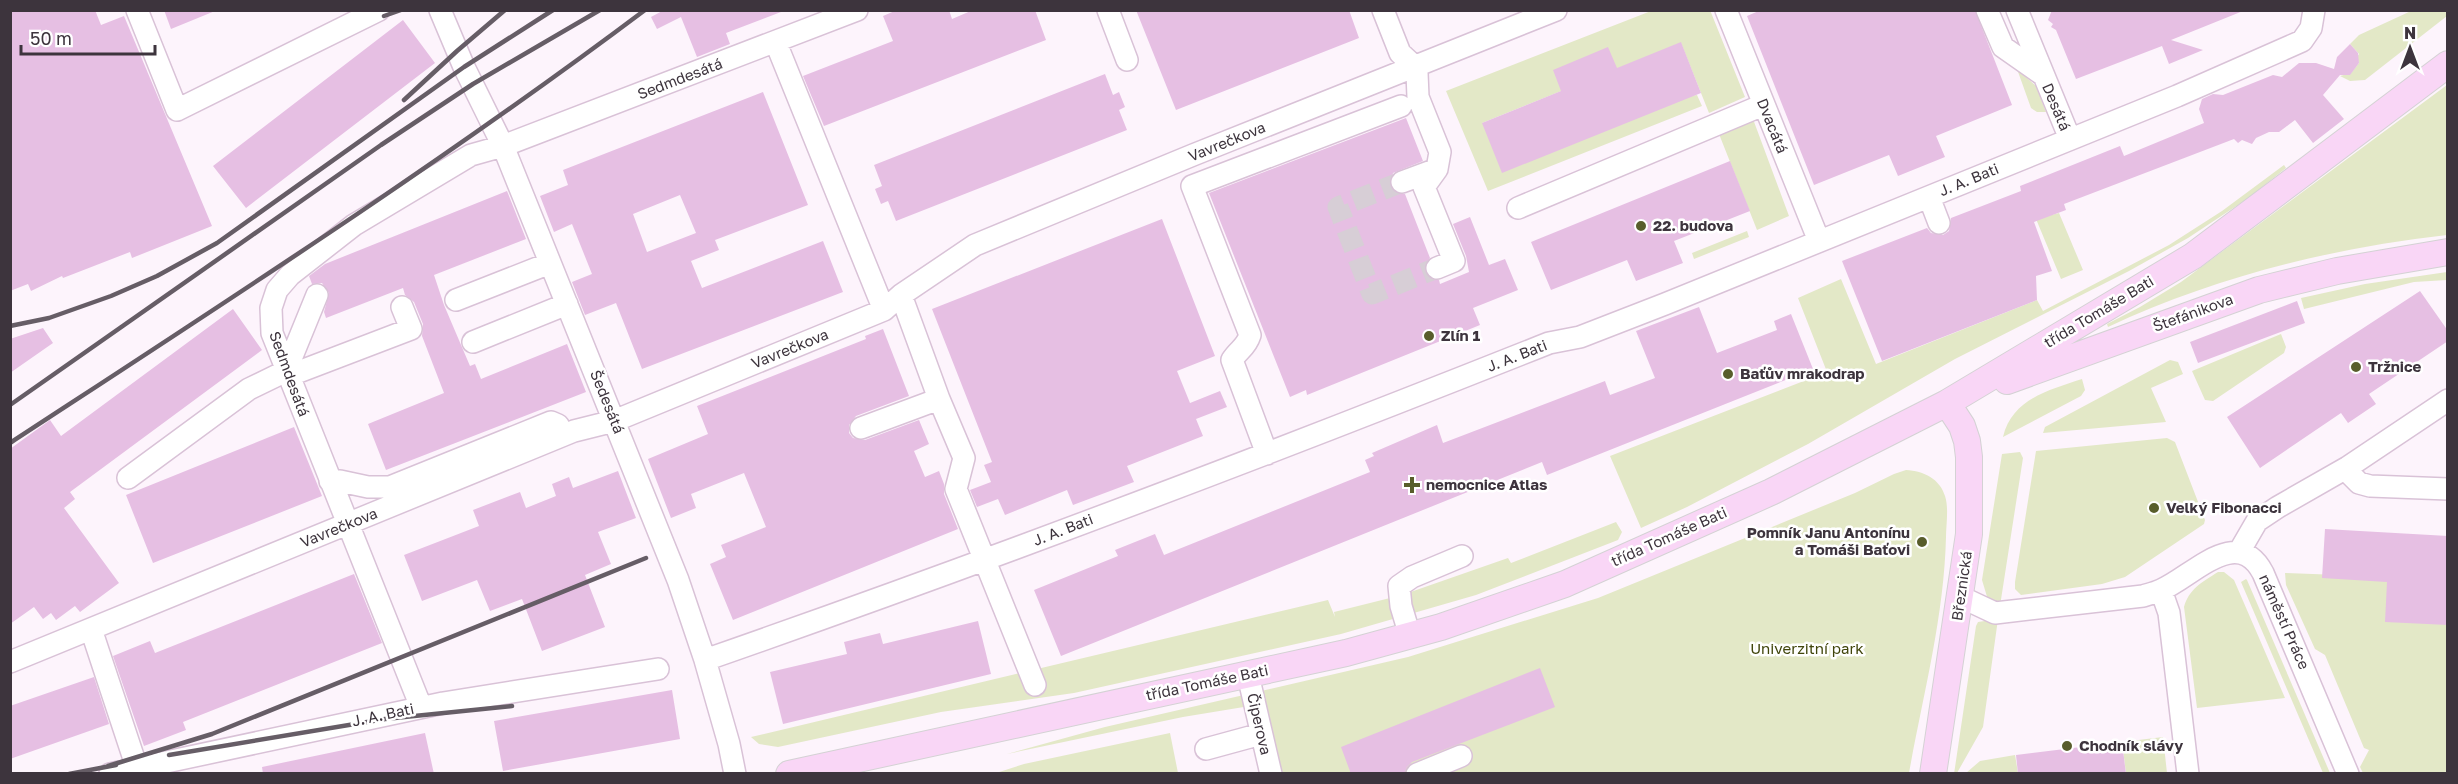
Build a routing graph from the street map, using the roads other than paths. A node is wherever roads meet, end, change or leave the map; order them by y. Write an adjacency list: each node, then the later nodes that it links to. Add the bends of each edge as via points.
1 (137, 10): 2 (street, via 177,110)
2 (379, 10)
3 (440, 10): 20 (street)
4 (857, 10): 12 (street, Sedmdesátá)
5 (1108, 10): 13 (street)
6 (1383, 10): 15 (street, via 1400,53)
7 (1556, 10): 15 (street, Vavrečkova)
8 (1725, 10): 17 (street, Dvacátá)
9 (1987, 10): 16 (street, Desátá, via 2003,47)
10 (2017, 10): 16 (street, Desátá)
11 (2313, 18): 19 (street, J. A. Bati, via 2308,36 2302,41)
12 (776, 43): 20 (street, Sedmdesátá); 35 (street)
13 (1128, 60)
14 (2448, 64): 40 (main road, třída Tomáše Bati, via 2193,256)
15 (1414, 66): 21 (street, via 1418,97 1440,152); 31 (street, Vavrečkova, via 975,245)
16 (2043, 75): 19 (street, Desátá)
17 (1763, 105): 24 (street); 26 (street, Dvacátá)
18 (1401, 106): 44 (street, via 1192,186 1250,335 1246,347 1232,360)
19 (2070, 139): 23 (street, J. A. Bati)
20 (503, 146): 28 (street, Šedesátá); 37 (street, Sedmdesátá, via 471,155 354,225 290,275 277,290 271,308 272,333)
21 (1437, 169): 22 (street); 29 (street, via 1424,187 1454,261)
22 (1402, 182)
23 (1929, 197): 25 (street); 26 (street, J. A. Bati)
24 (1518, 208)
25 (1939, 223)
26 (1819, 241): 44 (street, J. A. Bati, via 1591,333 1545,345)
27 (2448, 252): 40 (main road, Štefánikova, via 2337,271 2259,290)
28 (550, 263): 32 (street); 33 (street, Šedesátá)
29 (1437, 268)
30 (317, 295): 37 (street)
31 (901, 295): 35 (street, Vavrečkova); 38 (street)
32 (456, 300)
33 (567, 304): 36 (street); 41 (street, Šedesátá)
34 (402, 307): 37 (street, via 411,329)
35 (884, 310): 41 (street, Vavrečkova)
36 (473, 342)
37 (287, 374): 46 (street, via 249,389); 47 (street, Sedmdesátá)
38 (939, 399): 42 (street); 52 (street, via 964,458 956,489)
39 (2448, 400): 45 (street)
40 (1947, 403): 54 (main road, Březnická, via 1962,426 1970,457 1969,534); 56 (main road, třída Tomáše Bati, via 1771,492 1576,579)
41 (614, 421): 43 (street, Vavrečkova); 57 (street, Šedesátá, via 678,580)
42 (861, 428)
43 (564, 435): 47 (street, via 558,425 550,422 390,487); 49 (street, Vavrečkova)
44 (1267, 454): 52 (street, J. A. Bati)
45 (2348, 467): 48 (street, via 2359,483 2370,486); 50 (street, via 2257,521)
46 (128, 478)
47 (330, 481): 49 (street, Sedmdesátá)
48 (2448, 489)
49 (347, 525): 55 (street, Vavrečkova); 62 (street, Sedmdesátá)
50 (2239, 552): 53 (street, via 2217,557); 74 (street, náměstí Práce, via 2251,557 2263,573)
51 (1462, 556): 56 (street, via 1399,586)
52 (986, 560): 57 (street, J. A. Bati); 61 (street)
53 (2161, 590): 54 (street, via 2106,601 1995,613); 73 (street, via 2169,613)
54 (1961, 597): 72 (main road, Březnická)
55 (90, 629): 58 (street, Vavrečkova); 66 (street)
56 (1410, 636): 60 (main road, třída Tomáše Bati)
57 (705, 660): 68 (street, Šedesátá)
58 (10, 662)
59 (658, 669): 62 (street, J. A. Bati)
60 (1248, 675): 63 (street, Čiperova); 69 (main road, třída Tomáše Bati)
61 (1035, 685)
62 (421, 707): 66 (street, J. A. Bati)
63 (1261, 734): 64 (street); 70 (street, Čiperova)
64 (1206, 749)
65 (1461, 756): 71 (street)
66 (137, 768): 67 (street, J. A. Bati)
67 (110, 774)
68 (735, 774)
69 (789, 774)
70 (1271, 774)
71 (1417, 774)
72 (1933, 774)
73 (2188, 774)
74 (2348, 774)

